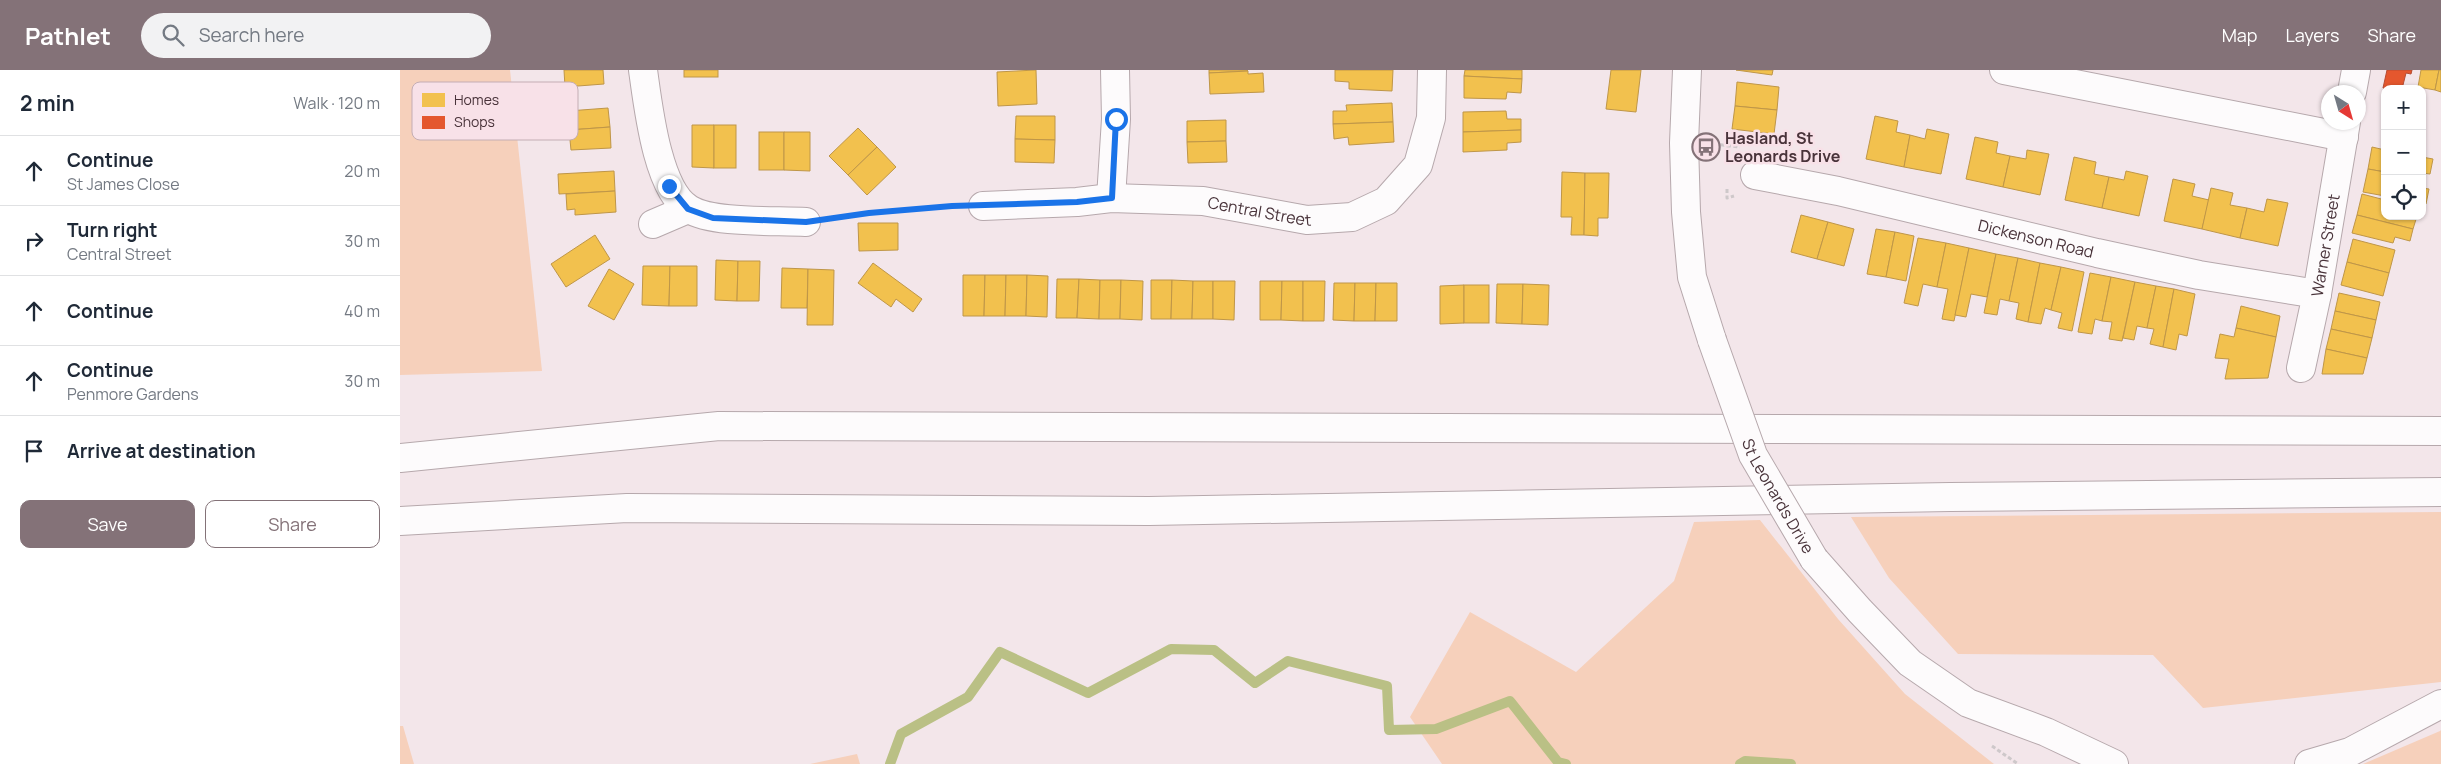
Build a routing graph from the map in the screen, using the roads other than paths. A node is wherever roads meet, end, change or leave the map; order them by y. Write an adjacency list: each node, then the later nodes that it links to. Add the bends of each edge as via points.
1 (643, 70): 13 (main road, via 653,136 669,186)
2 (1115, 70): 11 (main road)
3 (1432, 70): 11 (main road, Central Street, via 1430,118 1418,165 1386,201 1352,217 1307,220 1203,201)
4 (1687, 70): 23 (main road, St Leonards Drive, bridge, via 1684,143 1692,277 1753,455 1814,559 1910,663 1968,704 2046,732)
5 (2004, 70): 8 (main road)
6 (2356, 70): 7 (main road)
7 (2353, 85)
8 (2321, 126)
9 (2345, 130): 16 (main road, Warner Street)
10 (1755, 175): 16 (main road, Dickenson Road, via 1858,195 2199,275)
11 (1112, 198): 12 (main road, Central Street)
12 (984, 206)
13 (688, 209): 14 (main road, via 713,218); 15 (main road)
14 (806, 222)
15 (653, 224)
16 (2317, 294): 17 (main road, Warner Street)
17 (2301, 368)
18 (2441, 431): 19 (main road, via 719,426)
19 (400, 458)
20 (2441, 492): 21 (main road, via 1148,511 627,508)
21 (400, 521)
22 (2441, 704): 24 (main road, via 2350,752)
23 (2114, 764)
24 (2309, 764)

